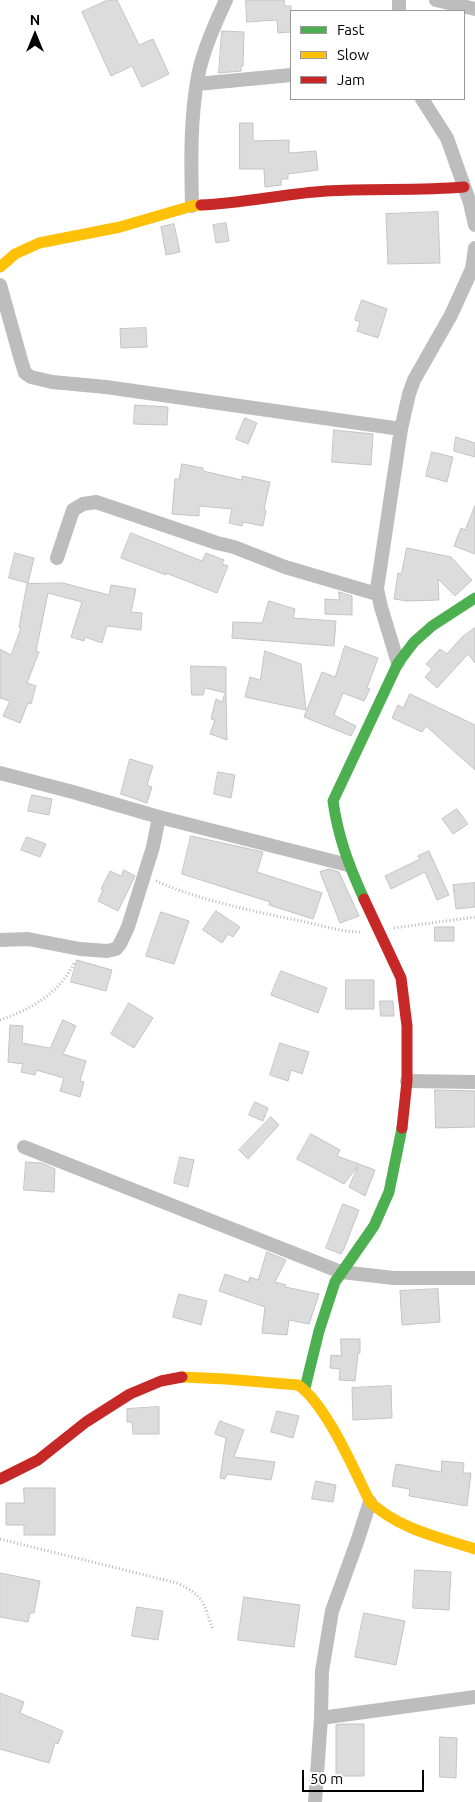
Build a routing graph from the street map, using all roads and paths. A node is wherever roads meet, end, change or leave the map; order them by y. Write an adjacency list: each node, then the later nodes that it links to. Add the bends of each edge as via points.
1 (226, 0): 5 (street, via 212,32)
2 (436, 0): 3 (street)
3 (475, 9)
4 (290, 75): 5 (street)
5 (197, 84): 8 (street, via 191,148)
6 (423, 100): 7 (street, via 448,138)
7 (464, 187): 8 (street, via 328,191); 9 (street)
8 (192, 206): 11 (street, via 120,227 39,243 15,254)
9 (475, 225)
10 (475, 248): 14 (street, via 472,269 451,315 414,380)
11 (0, 266)
12 (0, 285): 13 (street)
13 (5, 320): 14 (street, via 25,373 34,378)
14 (401, 430): 16 (street)
15 (58, 558): 16 (street, via 73,510 96,502)
16 (377, 594): 18 (street)
17 (475, 598): 18 (street, via 415,640)
18 (398, 663): 21 (street, via 334,796 336,823)
19 (0, 773): 20 (street)
20 (159, 817): 21 (street); 22 (street)
21 (348, 865): 24 (street)
22 (144, 876): 24 (path, via 180,892 337,930); 26 (street, via 120,944 114,950)
23 (475, 917): 24 (path)
24 (378, 930): 28 (street, via 401,978 407,1026)
25 (0, 940): 26 (street, via 28,939)
26 (80, 949): 27 (path, via 67,975 43,1000)
27 (0, 1020)
28 (407, 1081): 29 (street); 31 (street, via 401,1139 390,1192 374,1226)
29 (475, 1082)
30 (24, 1147): 31 (street)
31 (341, 1272): 32 (street, via 394,1278); 33 (street, via 318,1331)
32 (475, 1278)
33 (305, 1388): 34 (street, via 226,1378 184,1377 161,1381 130,1394 86,1422 38,1460); 35 (street, via 323,1412)
34 (0, 1479)
35 (370, 1502): 37 (street, via 383,1514 403,1524); 40 (street, via 332,1610 322,1671)
36 (0, 1539): 38 (path, via 177,1583 200,1597)
37 (475, 1549)
38 (213, 1630)
39 (475, 1698): 40 (street)
40 (321, 1718): 41 (street)
41 (315, 1802)

